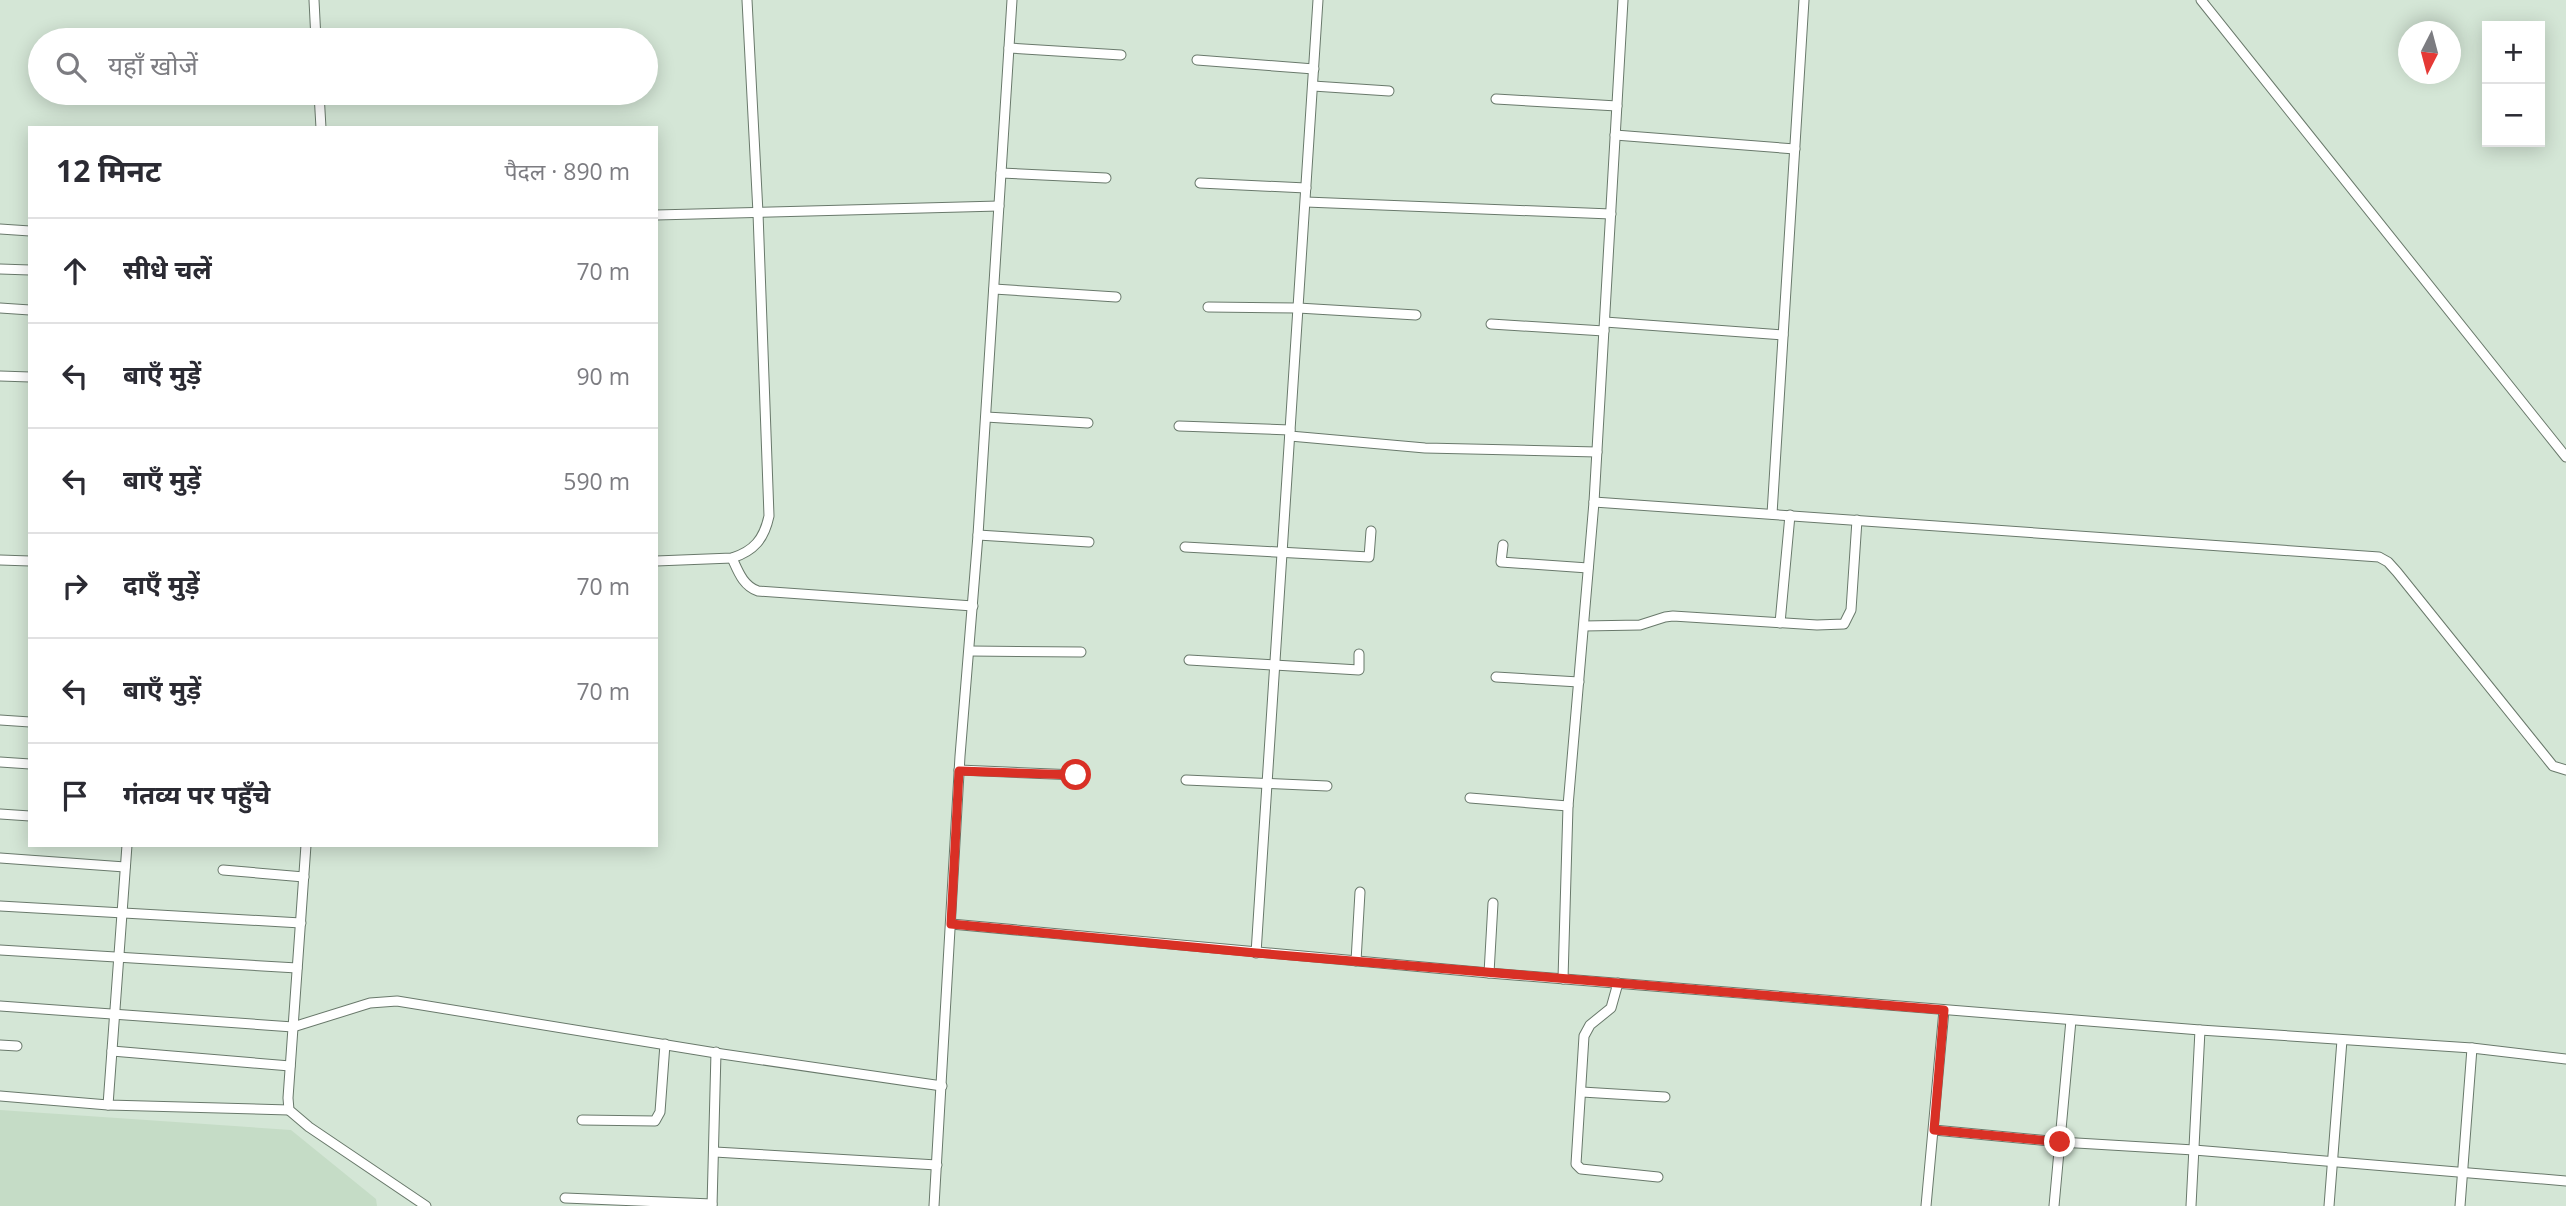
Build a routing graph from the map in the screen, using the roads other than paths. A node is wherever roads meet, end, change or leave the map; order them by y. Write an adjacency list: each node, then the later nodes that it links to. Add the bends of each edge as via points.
1 (314, 0): 8 (street)
2 (747, 0): 27 (street)
3 (1012, 0): 9 (street)
4 (1318, 0): 12 (street)
5 (1623, 0): 17 (street)
6 (1804, 0): 20 (street)
7 (2201, 0): 51 (street)
8 (315, 28)
9 (1009, 48): 10 (street); 21 (street)
10 (1121, 55)
11 (1197, 60): 12 (street)
12 (1314, 69): 13 (street)
13 (1313, 86): 14 (street); 24 (street)
14 (1389, 91)
15 (1496, 99): 17 (street)
16 (320, 105): 18 (street)
17 (1617, 106): 19 (street)
18 (321, 126)
19 (1615, 135): 20 (street); 28 (street)
20 (1795, 149): 43 (street)
21 (1001, 173): 22 (street); 26 (street)
22 (1106, 178)
23 (1200, 183): 24 (street)
24 (1307, 188): 25 (street)
25 (1306, 202): 28 (street); 38 (street)
26 (999, 206): 27 (street); 34 (street)
27 (758, 213): 29 (street); 62 (street, via 769,516 763,536 750,551)
28 (1611, 214): 42 (street)
29 (658, 215)
30 (0, 229): 31 (street)
31 (28, 230)
32 (0, 269): 33 (street)
33 (28, 270)
34 (994, 289): 35 (street); 46 (street)
35 (1116, 297)
36 (1208, 307): 38 (street)
37 (0, 308): 39 (street)
38 (1298, 308): 40 (street); 49 (street)
39 (28, 310)
40 (1416, 315)
41 (1491, 324): 42 (street)
42 (1604, 326): 43 (street); 50 (street)
43 (1783, 335): 53 (street)
44 (0, 376): 45 (street)
45 (28, 377)
46 (986, 417): 47 (street); 57 (street)
47 (1088, 423)
48 (1179, 426): 49 (street)
49 (1290, 433): 50 (street, via 1425,449); 61 (street)
50 (1597, 452): 52 (street)
51 (2566, 457)
52 (1594, 502): 53 (street); 66 (street)
53 (1772, 514): 54 (street)
54 (1790, 515): 55 (street); 68 (street)
55 (1857, 520): 68 (street, via 1849,618 1838,625); 82 (street, via 2379,557 2388,562 2553,766)
56 (1371, 531): 61 (street, via 1369,557)
57 (978, 535): 58 (street); 67 (street)
58 (1089, 541)
59 (1503, 545): 66 (street, via 1501,562)
60 (1185, 547): 61 (street)
61 (1282, 553): 74 (street)
62 (732, 558): 65 (street); 67 (street, via 744,582 758,591)
63 (0, 560): 64 (street)
64 (28, 561)
65 (658, 561)
66 (1588, 568): 69 (street)
67 (973, 606): 70 (street)
68 (1780, 623): 69 (street, via 1673,616 1640,625)
69 (1584, 625): 76 (street)
70 (970, 651): 71 (street); 81 (street)
71 (1081, 652)
72 (1359, 654): 74 (street, via 1359,670)
73 (1189, 660): 74 (street)
74 (1275, 666): 85 (street)
75 (1496, 677): 76 (street)
76 (1579, 682): 88 (street)
77 (0, 720): 78 (street)
78 (28, 722)
79 (0, 762): 80 (street)
80 (28, 764)
81 (959, 771): 83 (street); 102 (street)
82 (2566, 771)
83 (1076, 775)
84 (1186, 780): 85 (street)
85 (1267, 783): 86 (street); 104 (street)
86 (1327, 786)
87 (1470, 798): 88 (street)
88 (1568, 806): 109 (street)
89 (0, 814): 90 (street)
90 (28, 816)
91 (127, 847): 94 (street)
92 (306, 847): 96 (street)
93 (0, 858): 94 (street)
94 (125, 867): 100 (street)
95 (223, 870): 96 (street)
96 (304, 877): 101 (street)
97 (1360, 892): 106 (street)
98 (1493, 903): 108 (street)
99 (0, 906): 100 (street)
100 (122, 912): 101 (street); 105 (street)
101 (300, 923): 107 (street)
102 (951, 924): 104 (street); 126 (street)
103 (0, 950): 105 (street)
104 (1256, 953): 106 (street)
105 (119, 957): 107 (street); 113 (street)
106 (1356, 961): 108 (street)
107 (297, 968): 115 (street)
108 (1489, 973): 109 (street)
109 (1563, 979): 110 (street)
110 (1618, 983): 112 (street); 127 (street, via 1611,1008 1586,1029)
111 (0, 1006): 113 (street)
112 (1944, 1010): 114 (street); 133 (street)
113 (115, 1014): 115 (street); 122 (street)
114 (2071, 1020): 116 (street); 134 (street)
115 (293, 1027): 118 (street, via 386,1000); 125 (street)
116 (2200, 1030): 117 (street); 135 (street)
117 (2342, 1040): 121 (street); 137 (street)
118 (665, 1044): 123 (street); 132 (street, via 660,1112 655,1121)
119 (0, 1045): 120 (street)
120 (17, 1046)
121 (2472, 1048): 124 (street); 139 (street)
122 (112, 1051): 125 (street); 130 (street)
123 (716, 1052): 126 (street); 136 (street)
124 (2566, 1059)
125 (290, 1066): 131 (street)
126 (942, 1086): 138 (street)
127 (1582, 1092): 129 (street); 140 (street, via 1578,1167)
128 (0, 1096): 130 (street)
129 (1665, 1097)
130 (108, 1105): 131 (street)
131 (289, 1110): 142 (street)
132 (582, 1120)
133 (1934, 1130): 134 (street); 148 (street)
134 (2060, 1142): 135 (street); 149 (street)
135 (2194, 1150): 137 (street); 150 (street)
136 (715, 1152): 138 (street); 144 (street)
137 (2333, 1163): 139 (street); 151 (street)
138 (937, 1165): 147 (street)
139 (2462, 1171): 141 (street); 152 (street)
140 (1658, 1177)
141 (2566, 1181)
142 (408, 1194): 145 (street); 146 (street)
143 (565, 1198): 144 (street)
144 (712, 1205)
145 (409, 1206)
146 (426, 1206)
147 (934, 1206)
148 (1926, 1206)
149 (2054, 1206)
150 (2191, 1206)
151 (2329, 1206)
152 (2460, 1206)

